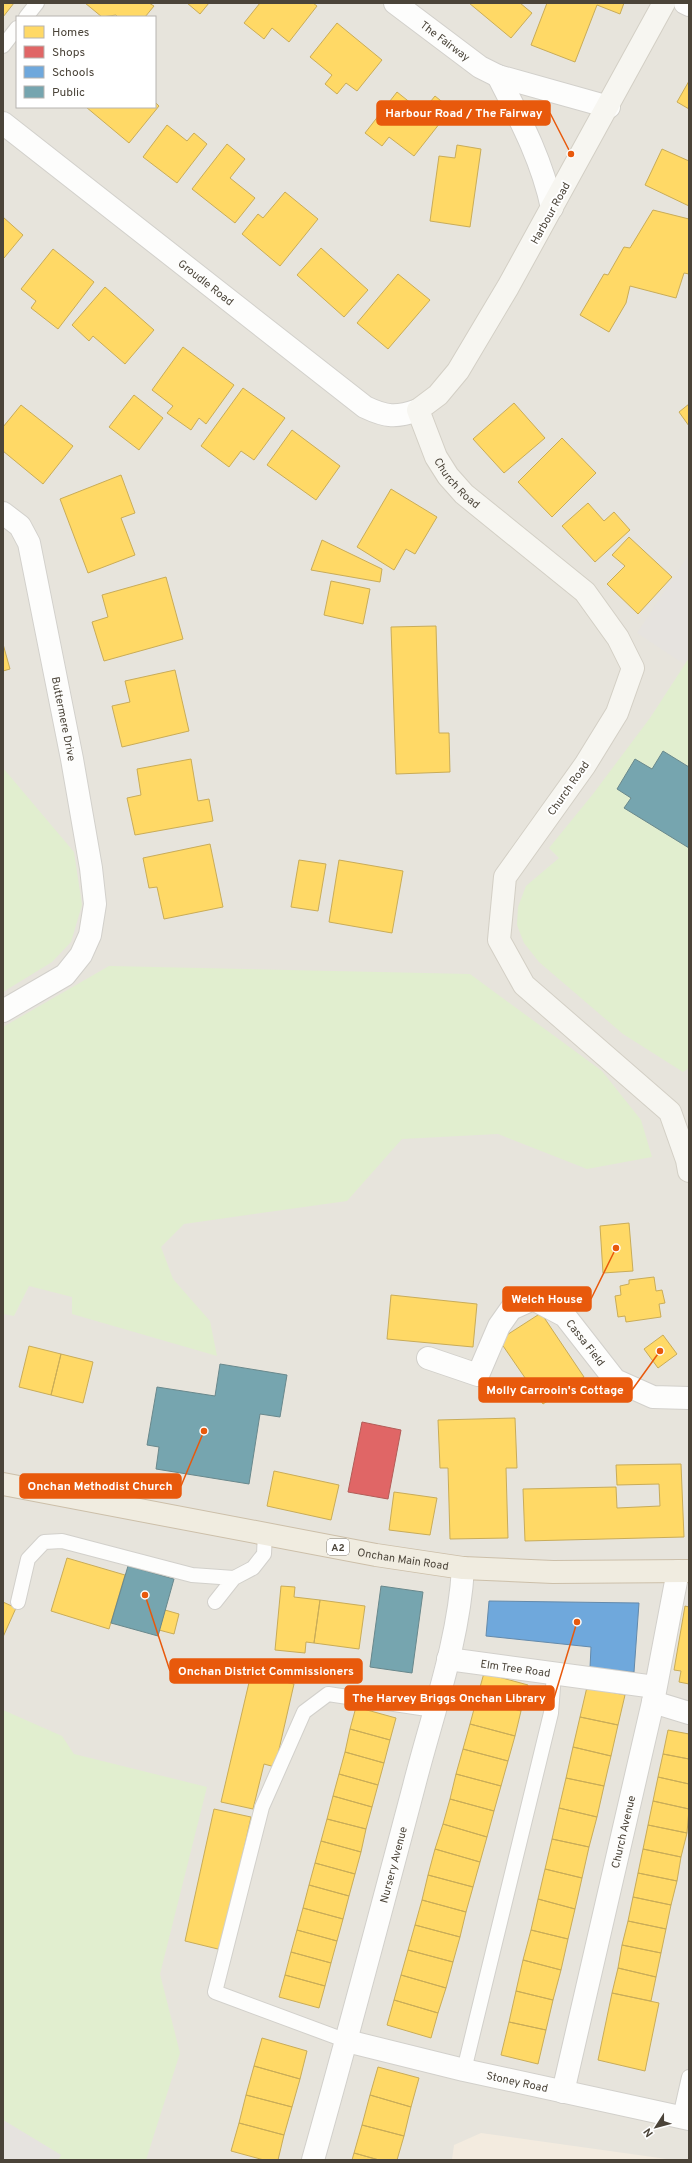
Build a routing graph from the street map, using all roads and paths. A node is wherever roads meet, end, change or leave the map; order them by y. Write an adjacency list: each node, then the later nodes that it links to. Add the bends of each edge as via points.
1 (37, 3): 6 (lane)
2 (395, 3): 9 (street, The Fairway, via 480,67)
3 (664, 3): 10 (main road, Harbour Road)
4 (685, 3): 5 (street)
5 (689, 5)
6 (27, 16)
7 (16, 29): 8 (lane)
8 (3, 46)
9 (498, 76): 10 (street, The Fairway); 12 (street, via 534,145)
10 (609, 107): 12 (main road, Harbour Road)
11 (3, 123): 13 (street, Groudle Road, via 365,407 383,415 402,416)
12 (552, 208): 13 (main road, Harbour Road, via 458,371 438,395)
13 (418, 410): 16 (main road, Church Road, via 436,457 448,476 464,494 585,592 618,638 633,668 612,723 505,876 499,940 524,985 670,1112)
14 (3, 513): 15 (street, Buttermere Drive, via 20,526 30,543 91,868 95,904 90,935 82,955 65,975)
15 (3, 1011)
16 (689, 1171)
17 (428, 1358): 18 (street, Cassa Field, via 478,1375 498,1326 511,1309 533,1299 565,1316 615,1380 653,1397)
18 (689, 1398)
19 (3, 1484): 20 (highway, Onchan Main Road / A2)
20 (265, 1533): 21 (highway, Onchan Main Road / A2, via 376,1555); 23 (lane, via 264,1554 253,1568)
21 (463, 1568): 22 (highway, Onchan Main Road / A2, via 553,1572); 26 (street, Nursery Avenue, via 462,1591)
22 (684, 1571): 28 (street, Church Avenue)
23 (234, 1578): 24 (lane, via 192,1575 62,1541 44,1542 28,1559); 25 (lane)
24 (18, 1602)
25 (215, 1602)
26 (448, 1659): 27 (street, Elm Tree Road); 29 (street, Nursery Avenue)
27 (554, 1674): 28 (street, Elm Tree Road); 32 (lane, via 551,1714)
28 (654, 1695): 30 (street, Elm Tree Road); 34 (street, Church Avenue)
29 (434, 1710): 31 (street, Nursery Avenue); 31 (lane, via 328,1694 304,1712 262,1807 215,1992)
30 (689, 1713)
31 (347, 2041): 32 (street, Stoney Road); 36 (street, Nursery Avenue)
32 (464, 2070): 34 (street, Stoney Road)
33 (689, 2077): 35 (lane)
34 (563, 2092): 35 (street, Stoney Road)
35 (685, 2118)
36 (313, 2160)

